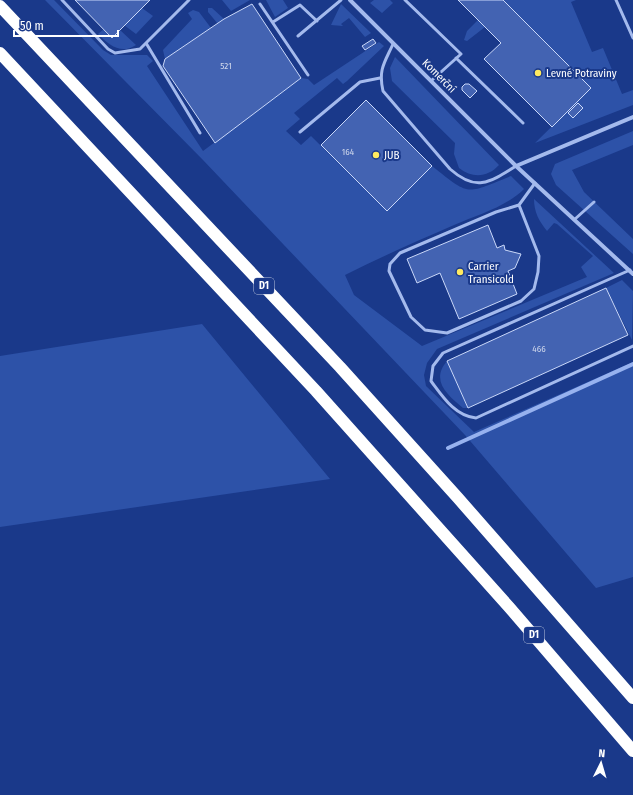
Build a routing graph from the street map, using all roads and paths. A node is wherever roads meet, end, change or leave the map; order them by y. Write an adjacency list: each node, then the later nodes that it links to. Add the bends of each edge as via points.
1 (62, 0): 13 (lane, via 108,49 115,52 130,52 140,49)
2 (189, 0): 13 (lane)
3 (341, 0): 9 (lane)
4 (350, 0): 14 (street, Komerční)
5 (406, 0): 16 (lane, via 461,54)
6 (616, 0): 12 (lane)
7 (260, 4): 10 (lane)
8 (0, 6): 31 (highway, D1, via 345,373)
9 (317, 21): 10 (lane, via 300,5); 11 (lane)
10 (272, 22): 17 (lane)
11 (298, 36)
12 (633, 38)
13 (146, 42): 23 (lane)
14 (393, 44): 18 (lane); 19 (street, Komerční)
15 (0, 53): 32 (highway, D1, via 326,402)
16 (456, 58): 19 (lane); 21 (lane)
17 (308, 75)
18 (380, 78): 22 (lane, via 360,82); 24 (lane, via 383,91 461,179 481,183)
19 (431, 81): 24 (street, Komerční)
20 (633, 117): 24 (street)
21 (523, 123)
22 (300, 132)
23 (200, 133)
24 (516, 166): 25 (street, Komerční)
25 (535, 183): 27 (lane); 28 (street, Komerční)
26 (594, 202): 28 (lane)
27 (519, 205): 27 (lane, via 540,256 534,289 521,301 447,333 425,330 411,317 389,271 390,264 400,253 496,212)
28 (575, 219): 29 (street, Komerční)
29 (631, 272): 30 (lane, via 443,353 433,366 431,381 445,400 460,413 465,417 476,418)
30 (633, 346)
31 (633, 698)
32 (633, 751)

